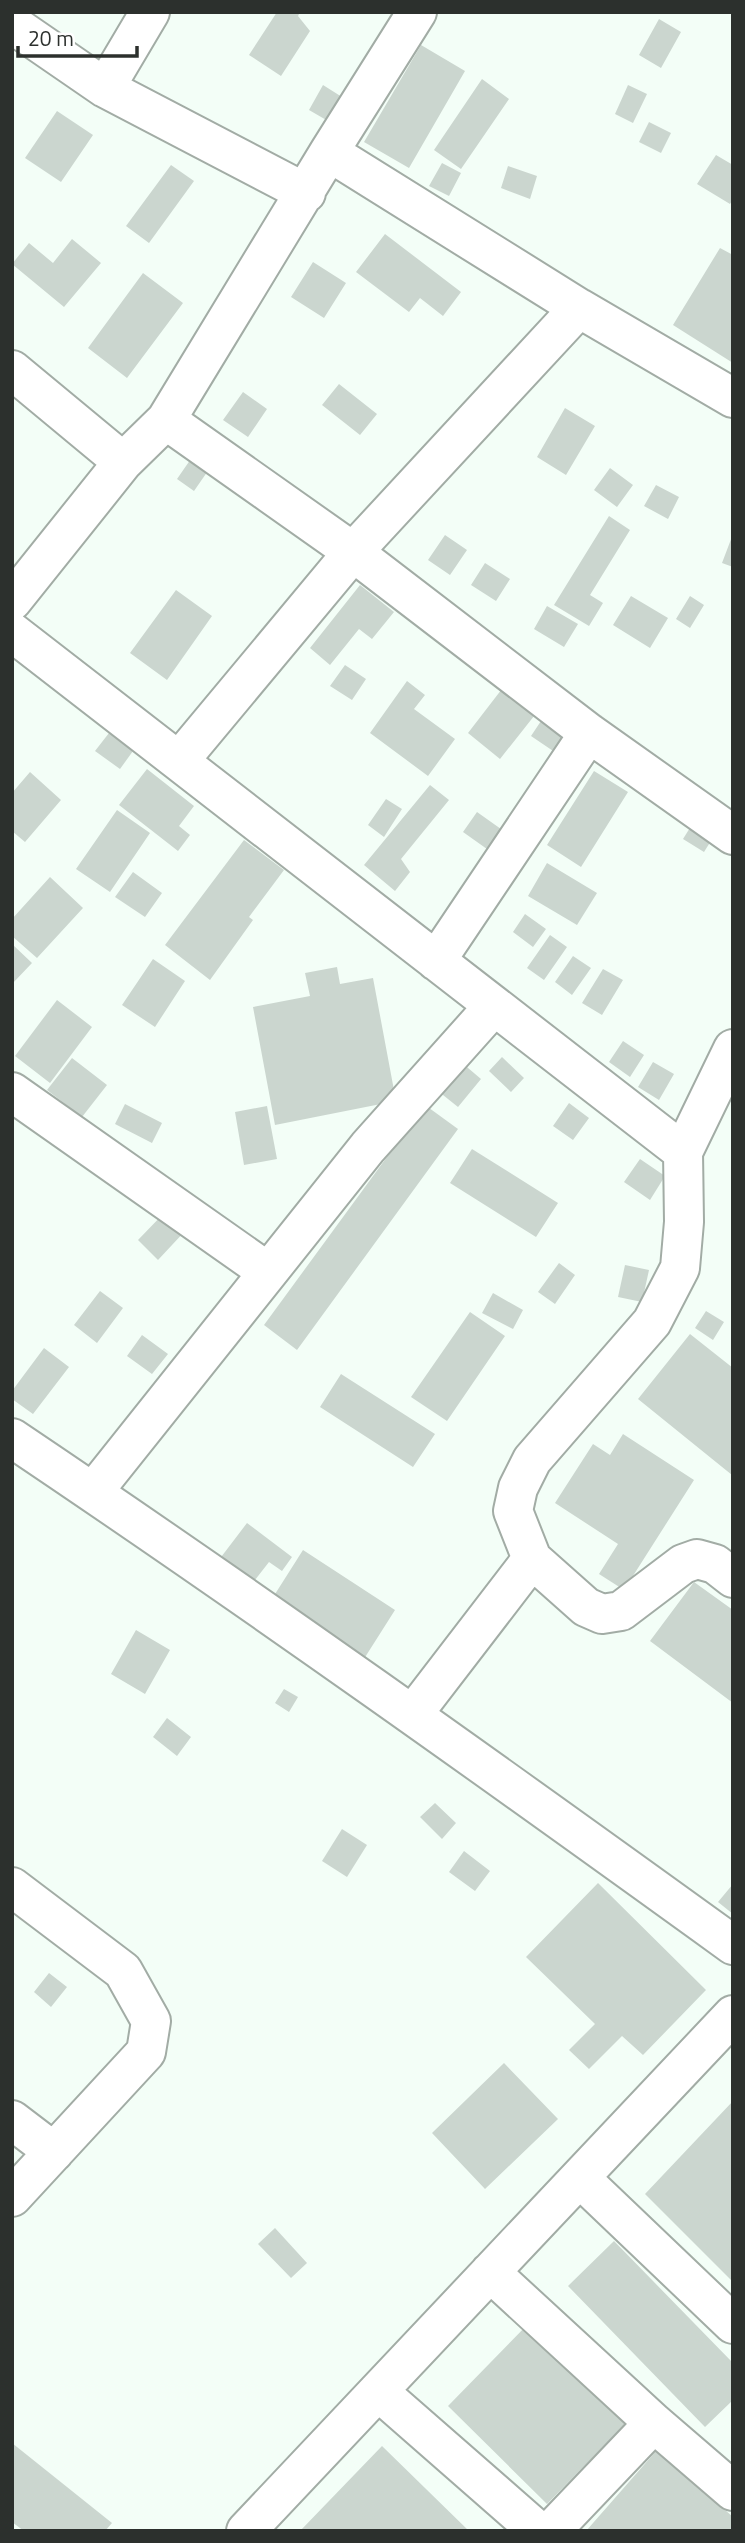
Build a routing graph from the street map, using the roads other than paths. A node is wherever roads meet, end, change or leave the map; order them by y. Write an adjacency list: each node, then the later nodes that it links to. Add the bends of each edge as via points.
1 (150, 12): 4 (street)
2 (417, 12): 5 (street)
3 (12, 23): 4 (street)
4 (105, 88): 6 (street)
5 (329, 152): 6 (street); 7 (street)
6 (306, 193): 10 (street)
7 (579, 308): 9 (street); 12 (street)
8 (12, 370): 11 (street)
9 (733, 398)
10 (166, 420): 11 (street); 12 (street)
11 (123, 462): 13 (street)
12 (353, 552): 15 (street); 16 (street)
13 (12, 601)
14 (12, 632): 16 (street)
15 (589, 733): 17 (street); 18 (street)
16 (179, 761): 18 (street)
17 (733, 835)
18 (436, 961): 19 (street)
19 (494, 1006): 22 (street); 23 (street, via 368,1147)
20 (733, 1049): 22 (street)
21 (12, 1091): 23 (street)
22 (683, 1152): 26 (street, via 680,1268 652,1322 532,1460 518,1488 513,1511)
23 (268, 1272): 25 (street)
24 (12, 1438): 25 (street)
25 (93, 1492): 28 (street)
26 (532, 1559): 27 (street, via 586,1607 603,1614 621,1611 683,1564 697,1559 715,1564); 28 (street)
27 (733, 1578)
28 (413, 1714): 30 (street)
29 (12, 1887): 33 (street, via 123,1971 151,2021 146,2052)
30 (733, 1945)
31 (733, 2015): 34 (street)
32 (12, 2120): 33 (street)
33 (54, 2152): 35 (street)
34 (580, 2178): 36 (street); 37 (street)
35 (12, 2197)
36 (490, 2273): 38 (street); 39 (street)
37 (733, 2324)
38 (379, 2390): 41 (street); 42 (street)
39 (654, 2423): 40 (street); 43 (street)
40 (733, 2491)
41 (246, 2531)
42 (538, 2531)
43 (551, 2531)

